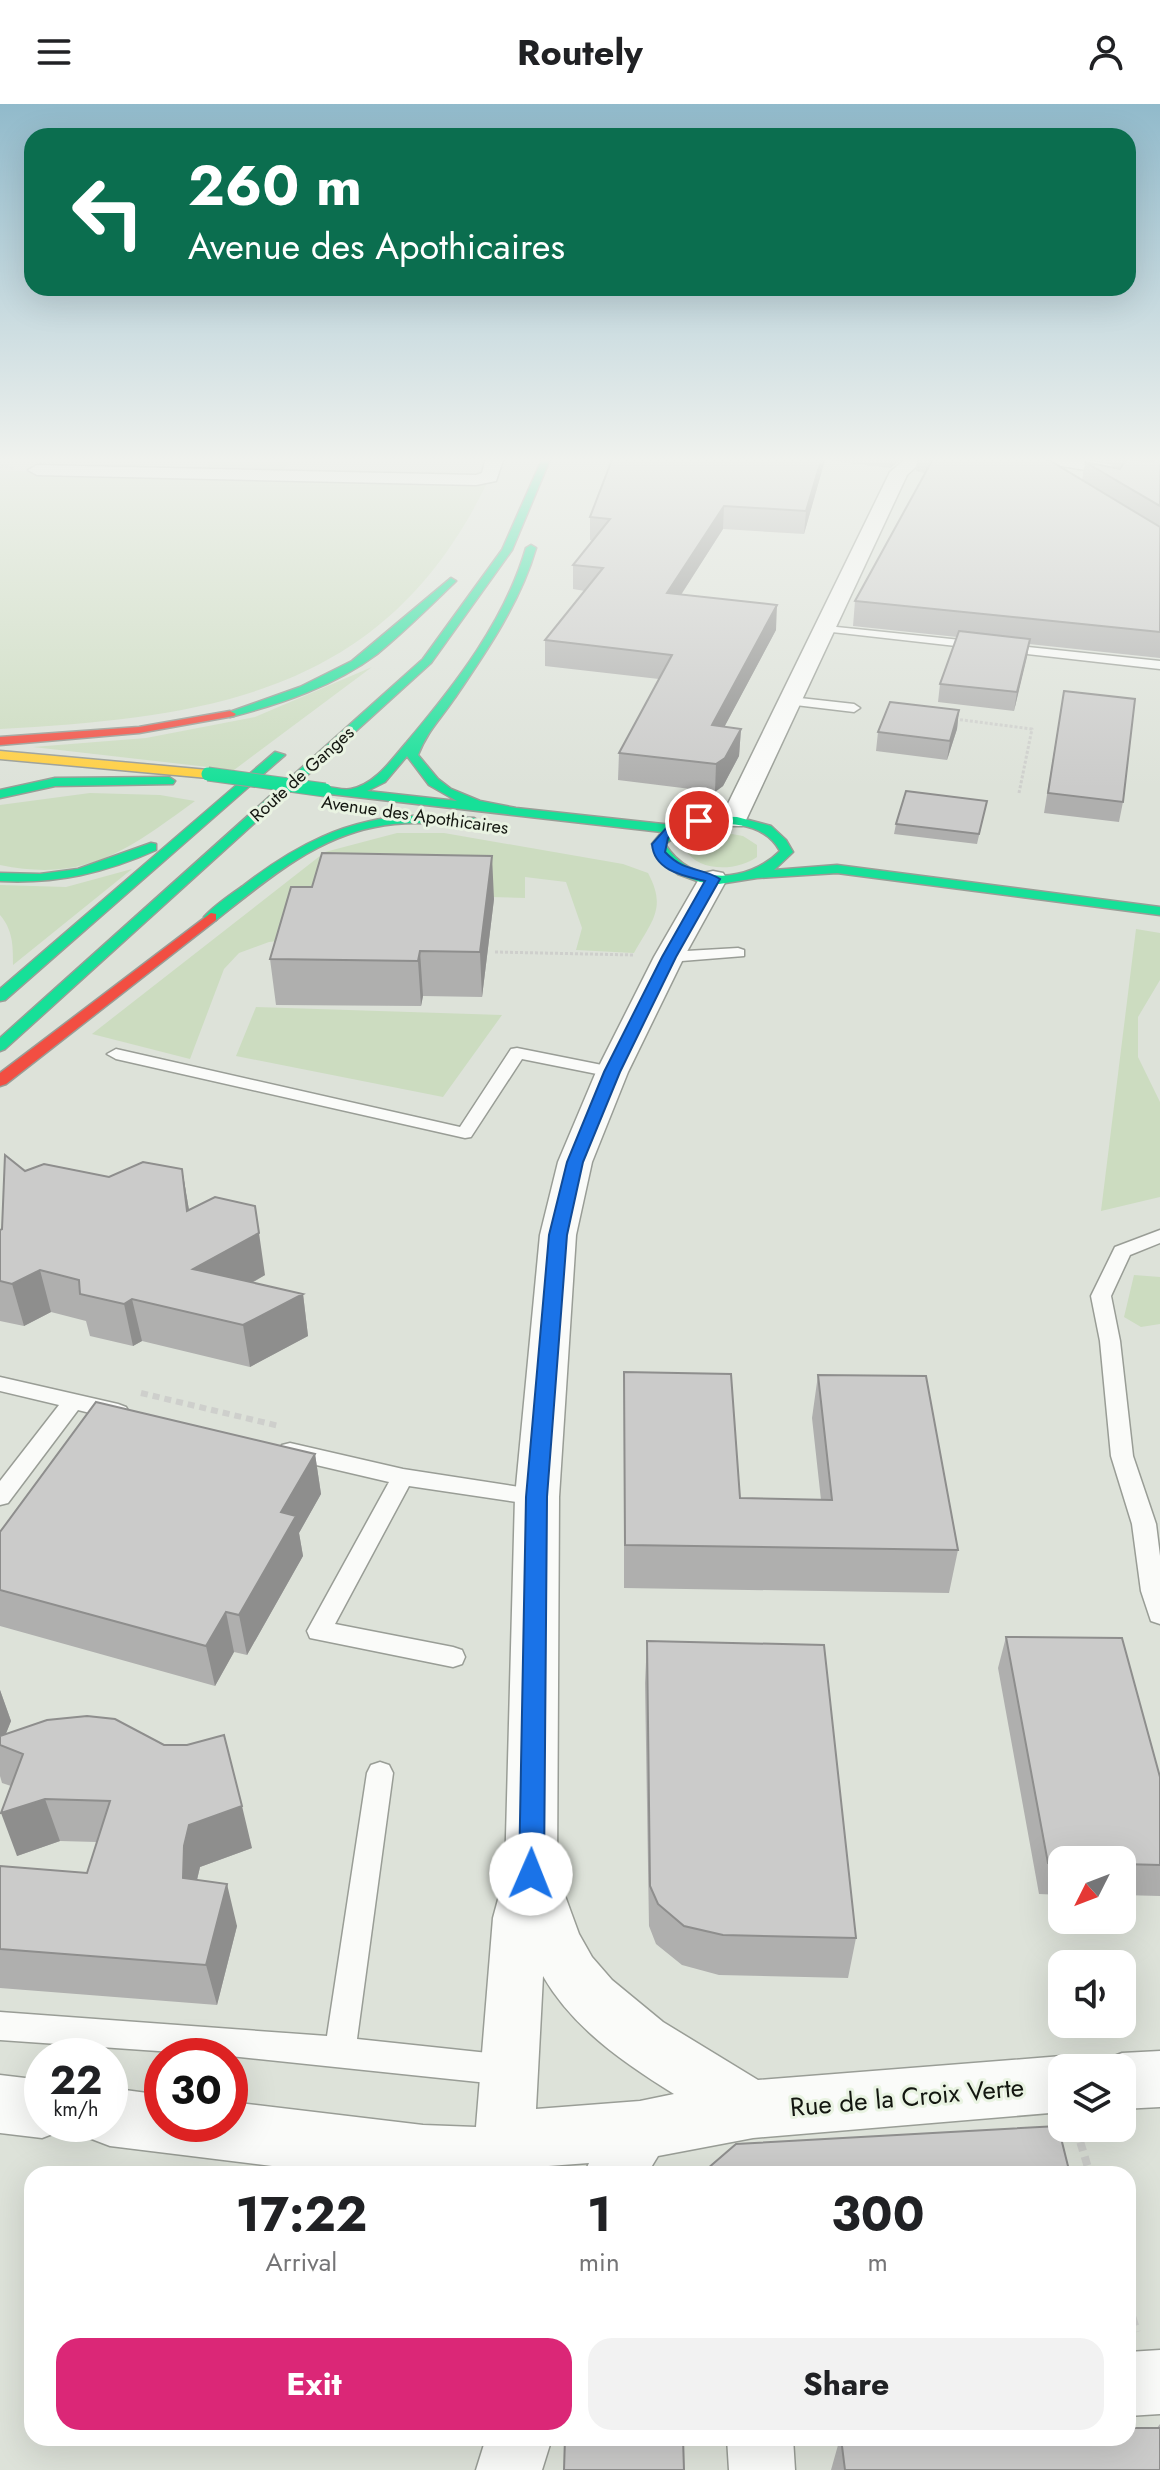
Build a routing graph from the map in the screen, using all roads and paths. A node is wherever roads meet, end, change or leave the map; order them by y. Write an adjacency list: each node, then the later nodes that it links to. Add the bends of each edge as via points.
1 (462, 567): 5 (main road)
2 (494, 567): 39 (main road, Route de Ganges, via 427,661)
3 (525, 567): 12 (main road, via 487,643)
4 (855, 567): 6 (street)
5 (451, 581): 7 (main road); 13 (main road, via 362,660 297,692 169,725)
6 (827, 629): 8 (lane); 9 (street)
7 (397, 657)
8 (1160, 665)
9 (791, 701): 10 (lane); 25 (street)
10 (854, 708)
11 (943, 717): 20 (path, via 1032,729)
12 (420, 735): 19 (main road, via 381,779); 24 (main road, via 412,755 420,774 443,792 480,806)
13 (0, 741)
14 (291, 746): 23 (main road, Route de Ganges)
15 (0, 755): 17 (main road, Avenue des Apothicaires)
16 (0, 765): 18 (main road, Avenue des Apothicaires)
17 (204, 779): 18 (main road, Avenue des Apothicaires); 22 (main road, Avenue des Apothicaires, bridge)
18 (169, 781): 21 (main road, via 55,782)
19 (353, 793): 22 (main road, Avenue des Apothicaires); 24 (main road, Avenue des Apothicaires)
20 (1019, 793)
21 (0, 794)
22 (319, 795): 26 (main road, Avenue des Apothicaires)
23 (218, 806): 31 (main road, via 118,865 61,877); 38 (main road, Route de Ganges)
24 (526, 813): 27 (main road, Avenue des Apothicaires)
25 (733, 820): 27 (main road, Avenue des Apothicaires); 30 (main road, Avenue des Apothicaires, via 766,828 792,845 783,861)
26 (474, 822): 28 (main road, Avenue des Apothicaires); 42 (main road, via 405,817 318,839)
27 (672, 829): 32 (main road, via 652,851 683,872)
28 (581, 838)
29 (828, 851): 33 (main road)
30 (761, 875): 32 (main road); 34 (main road, via 837,869)
31 (0, 877)
32 (713, 879): 37 (street)
33 (1160, 897)
34 (1160, 911)
35 (495, 952): 37 (path)
36 (738, 953): 37 (lane)
37 (669, 957): 41 (street)
38 (0, 997)
39 (0, 1046)
40 (116, 1054): 41 (lane, via 465,1133 517,1053)
41 (612, 1072): 52 (street, via 575,1162 558,1235)
42 (0, 1081)
43 (1160, 1236): 53 (lane, via 1122,1251 1101,1296 1122,1456 1144,1524)
44 (0, 1384): 46 (lane)
45 (138, 1393): 48 (path)
46 (73, 1402): 47 (lane); 51 (lane)
47 (133, 1416)
48 (292, 1429)
49 (268, 1446): 50 (lane)
50 (403, 1477): 52 (lane); 54 (lane, via 319,1631)
51 (0, 1497)
52 (537, 1497): 56 (street)
53 (1160, 1614)
54 (453, 1657)
55 (380, 1773): 58 (lane)
56 (531, 1874): 59 (street, via 520,1918); 65 (street, via 558,1952 590,1996 636,2036)
57 (0, 2026): 58 (lane)
58 (340, 2052): 59 (lane)
59 (509, 2070): 69 (street)
60 (1160, 2079): 61 (street)
61 (1136, 2080)
62 (1048, 2085): 65 (street, Rue de la Croix Verte)
63 (0, 2104): 64 (street)
64 (24, 2107)
65 (753, 2109): 68 (street, Rue de la Croix Verte)
66 (248, 2134): 69 (street, Rue de la Croix Verte)
67 (1080, 2142): 70 (path)
68 (627, 2152): 69 (street, Rue de la Croix Verte, via 535,2138)
69 (502, 2161)
70 (1088, 2166)
71 (1160, 2382): 72 (street)
72 (1136, 2384)
73 (493, 2446): 76 (street)
74 (516, 2446): 77 (street)
75 (760, 2446): 78 (street)
76 (492, 2470)
77 (509, 2470)
78 (762, 2470)

